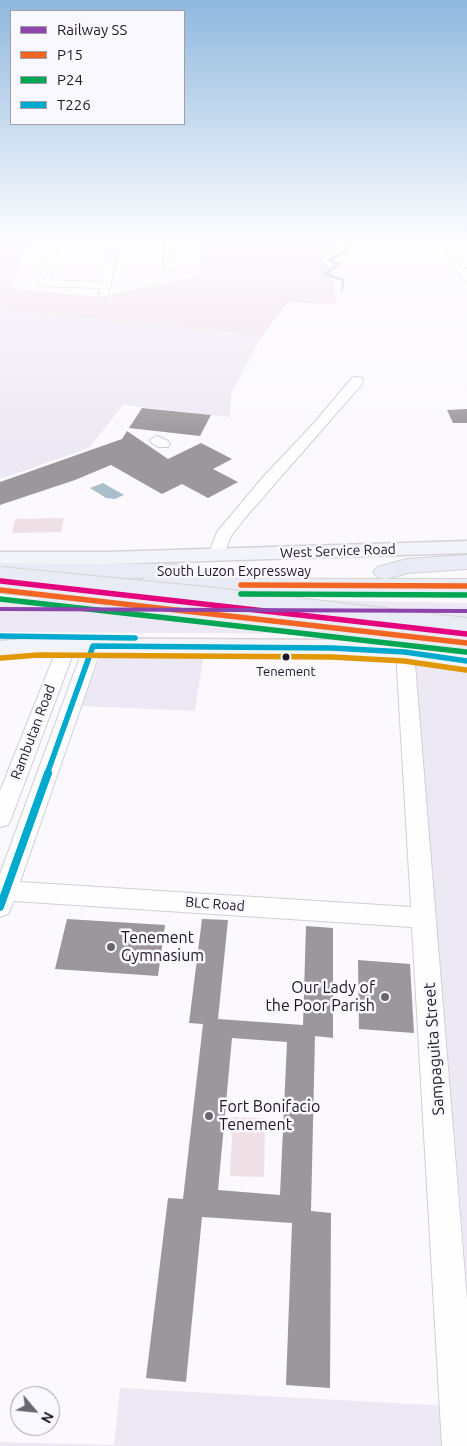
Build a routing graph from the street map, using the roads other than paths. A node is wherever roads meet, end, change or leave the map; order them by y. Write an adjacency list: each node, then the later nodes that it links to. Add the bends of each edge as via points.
1 (357, 381): 3 (street, via 239,515 223,536)
2 (467, 546): 3 (main road, West Service Road)
3 (216, 556): 4 (main road, West Service Road)
4 (0, 558)
5 (467, 562): 8 (highway, via 407,566)
6 (0, 570): 8 (highway, South Luzon Expressway)
7 (467, 571): 8 (highway, South Luzon Expressway)
8 (386, 572)
9 (0, 580): 15 (highway, bridge)
10 (41, 584): 11 (highway, South Luzon Expressway); 12 (highway, South Luzon Expressway); 14 (highway)
11 (0, 585)
12 (467, 586)
13 (0, 590): 17 (highway)
14 (467, 600)
15 (467, 631)
16 (0, 636): 22 (main road, via 331,639 405,643)
17 (467, 643)
18 (67, 646): 19 (main road); 20 (main road); 24 (street, Rambutan Road)
19 (93, 646): 21 (main road, via 332,648); 25 (street, Rambutan Road)
20 (0, 649)
21 (405, 652): 23 (main road); 26 (street, Sampaguita Street)
22 (467, 652)
23 (467, 661)
24 (0, 819)
25 (3, 899): 26 (street, BLC Road)
26 (425, 918): 27 (street, Sampaguita Street)
27 (460, 1331): 28 (street, Sampaguita Street)
28 (460, 1446)

